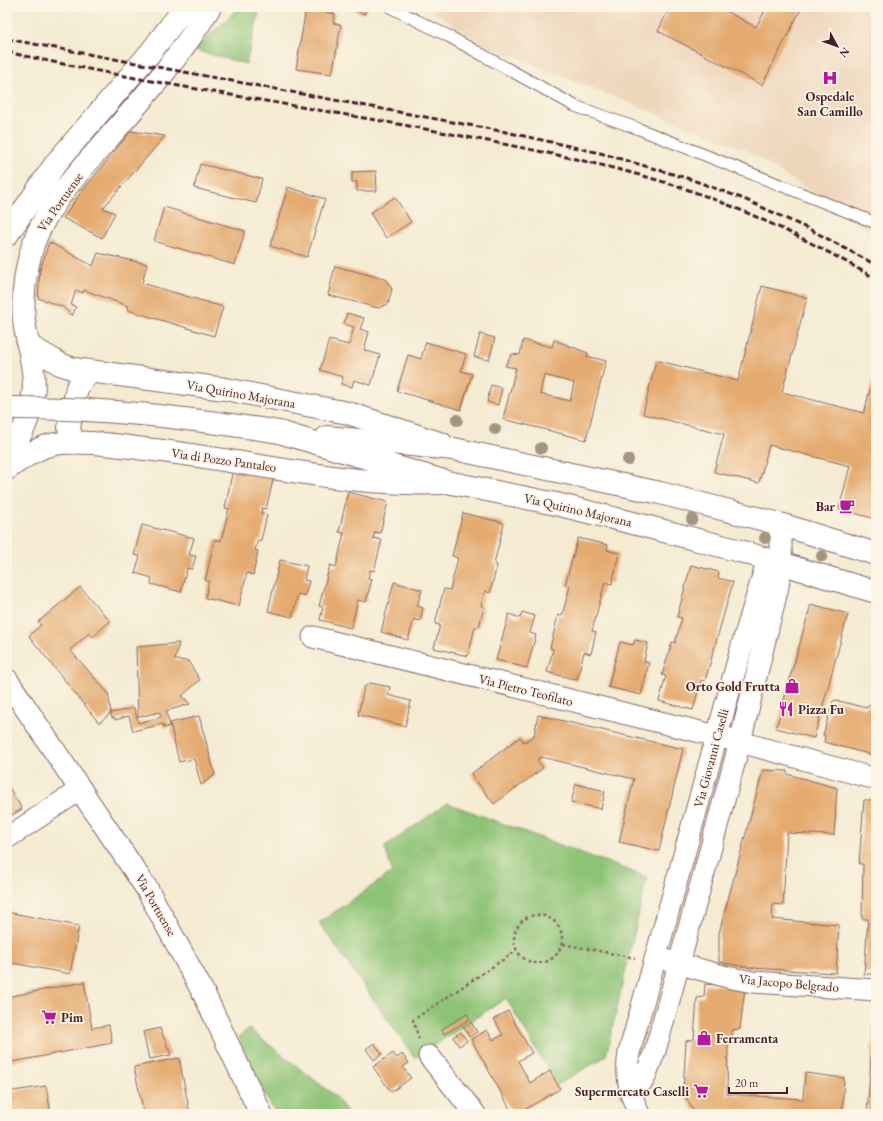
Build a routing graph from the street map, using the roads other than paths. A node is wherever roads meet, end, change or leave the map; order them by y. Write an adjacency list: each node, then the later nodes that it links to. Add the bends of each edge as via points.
1 (185, 7): 5 (main road, Via Portuense, via 150,53 56,163)
2 (210, 7): 6 (main road, Via Portuense, via 177,57 61,196 34,241 26,278 24,308)
3 (390, 7): 4 (lane, via 575,106)
4 (876, 223)
5 (7, 235)
6 (28, 345): 7 (main road, Via Quirino Majorana, via 60,364); 12 (main road, Via Portuense, via 33,372 32,404 22,436)
7 (92, 372): 10 (main road, via 77,388 68,428); 11 (main road, Via Quirino Majorana, via 224,390 348,413)
8 (7, 408): 9 (main road, Via Quirino Majorana, bridge, via 51,408 154,415)
9 (279, 432): 11 (main road, Via Quirino Majorana); 14 (main road, Via Quirino Majorana)
10 (73, 442): 13 (main road, Via di Pozzo Pantaleo, via 44,447); 14 (main road, Via di Pozzo Pantaleo, via 200,456 357,481)
11 (454, 449): 15 (main road, Via Quirino Majorana, via 660,492)
12 (7, 455)
13 (7, 469)
14 (447, 482): 17 (main road, Via Quirino Majorana, via 556,504)
15 (780, 524): 16 (main road, Via Quirino Majorana); 17 (main road)
16 (876, 554)
17 (775, 561): 18 (main road, Via Quirino Majorana); 23 (street, Via Giovanni Caselli); 24 (street, Via Giovanni Caselli, via 778,588)
18 (876, 592)
19 (313, 637): 23 (street, Via Pietro Teofilato)
20 (7, 680): 22 (main road, Via Portuense)
21 (7, 694): 22 (main road, Via Portuense)
22 (27, 711): 26 (main road, Via Portuense)
23 (716, 736): 24 (street, Via Pietro Teofilato); 28 (street, Via Giovanni Caselli)
24 (740, 742): 25 (street, Via Pietro Teofilato); 29 (street, Via Giovanni Caselli)
25 (876, 779)
26 (81, 789): 27 (street); 33 (main road, Via Portuense, via 136,870 171,931 204,994)
27 (7, 838)
28 (656, 958): 29 (street); 32 (street, Via Giovanni Caselli, via 627,1065)
29 (679, 963): 30 (street, Via Jacopo Belgrado, via 753,982); 32 (street, Via Giovanni Caselli, via 648,1069 644,1079)
30 (876, 990)
31 (429, 1056): 34 (street)
32 (631, 1094): 35 (street)
33 (260, 1114)
34 (475, 1114)
35 (639, 1114)

